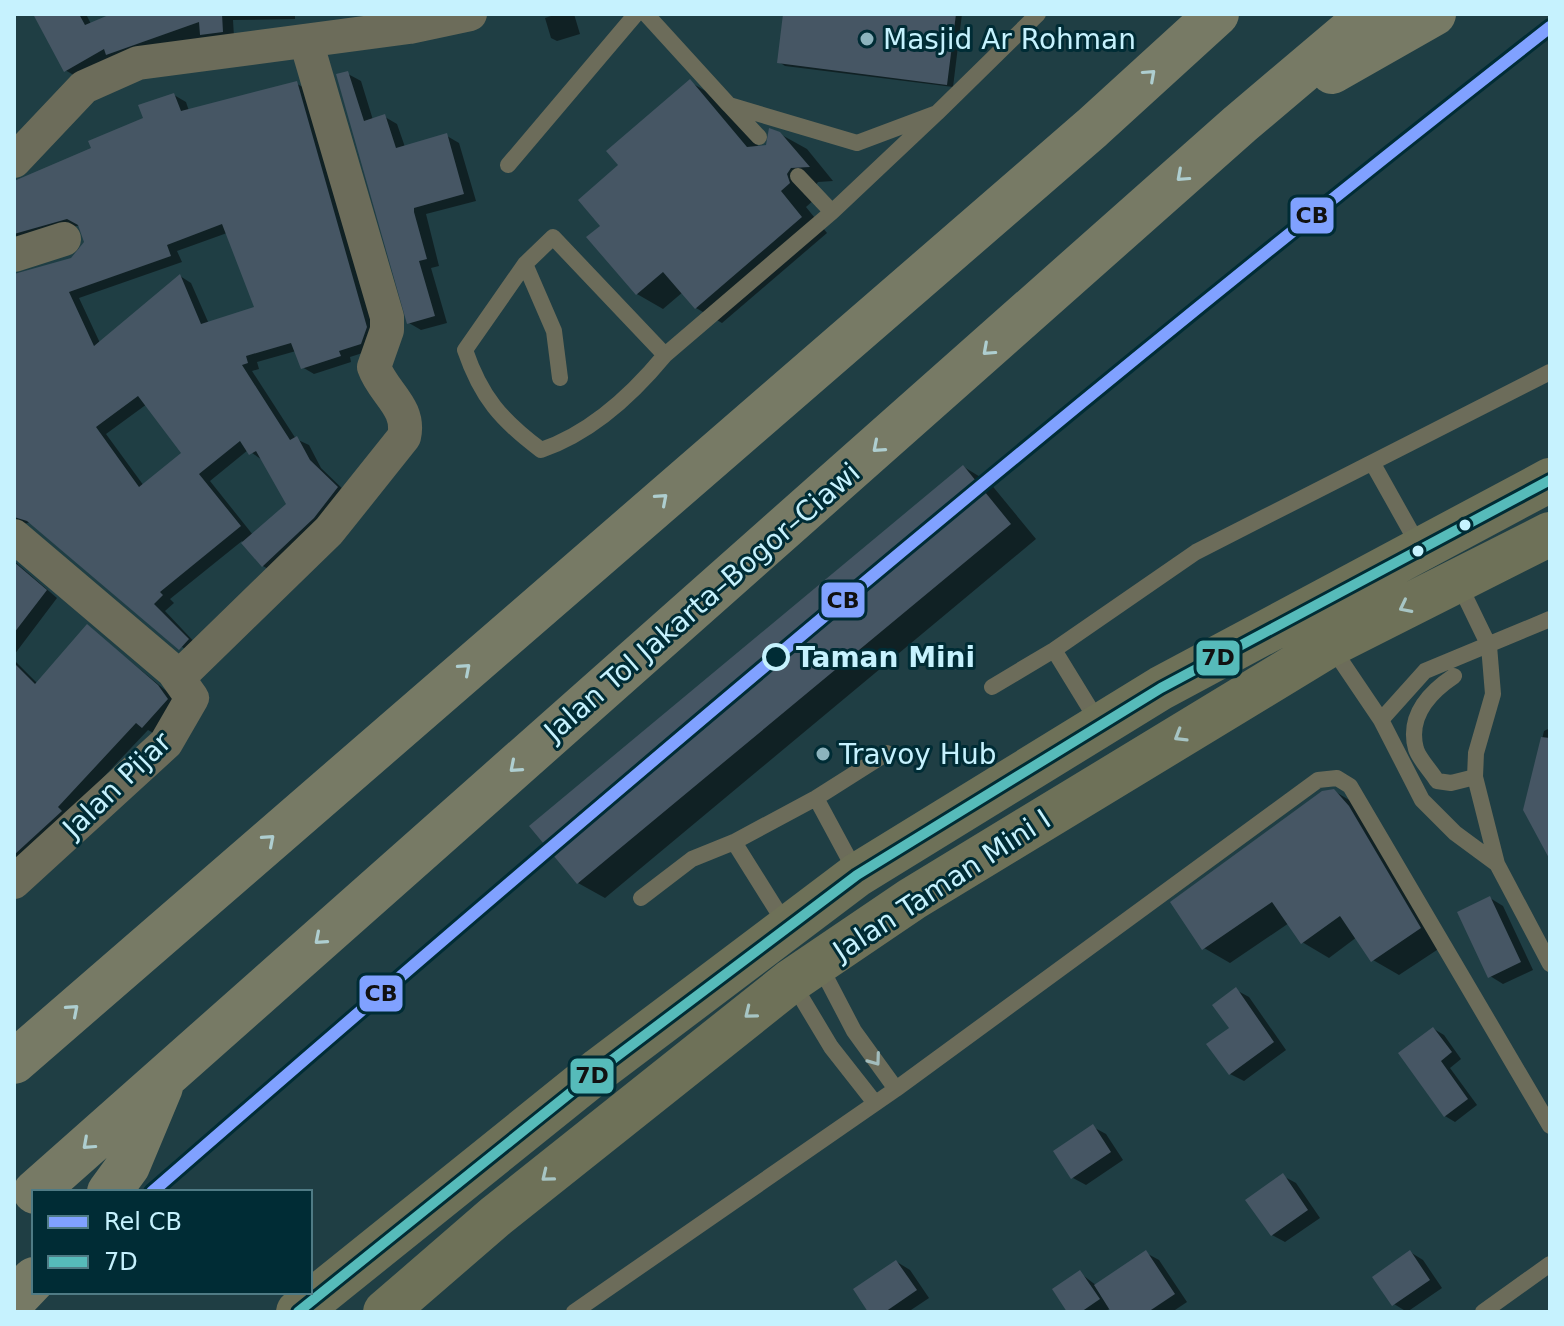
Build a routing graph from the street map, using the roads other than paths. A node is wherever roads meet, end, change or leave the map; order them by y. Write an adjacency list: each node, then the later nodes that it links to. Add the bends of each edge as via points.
1 (470, 14): 8 (street)
2 (636, 14): 14 (lane)
3 (646, 14): 9 (lane)
4 (1038, 14): 10 (lane)
5 (1217, 14): 49 (highway, one-way to 5)
6 (1370, 14): 11 (highway, Jalan Tol Jakarta–Bogor–Ciawi)
7 (1434, 14): 11 (highway)
8 (308, 27): 13 (street, via 114,72 84,87); 34 (street, via 387,317 374,367 402,410 406,430 329,531)
9 (729, 105): 10 (lane, via 857,143); 12 (lane)
10 (937, 113): 16 (lane)
11 (1240, 124): 50 (highway, Jalan Tol Jakarta–Bogor–Ciawi, one-way to 50)
12 (759, 137)
13 (14, 161)
14 (508, 165)
15 (798, 176): 16 (lane)
16 (832, 212): 20 (lane)
17 (64, 239): 18 (street)
18 (14, 255)
19 (525, 264): 20 (lane, via 549,238 557,237); 20 (lane, via 465,350 477,386 513,430 541,450 571,440 638,387); 22 (lane, via 554,331)
20 (665, 355)
21 (1550, 372): 23 (lane)
22 (560, 378)
23 (1373, 464): 27 (lane); 32 (lane, via 1196,552)
24 (1550, 480): 27 (main road, Jalan Taman Mini I)
25 (1550, 534): 28 (main road, Jalan Taman Mini I)
26 (14, 536): 34 (street)
27 (1420, 547): 37 (main road, Jalan Taman Mini I)
28 (1457, 581): 30 (main road, Jalan Taman Mini I, one-way to 30); 31 (lane)
29 (1550, 619): 31 (lane)
30 (1330, 645): 36 (lane); 48 (main road, Jalan Taman Mini I, one-way to 48, via 912,899)
31 (1489, 646): 36 (lane, via 1425,671); 39 (lane, via 1493,694 1476,753)
32 (1054, 650): 35 (lane); 37 (lane)
33 (1454, 676): 39 (lane, via 1432,690 1417,712 1416,748 1437,781)
34 (179, 677): 44 (street, Jalan Pijar, via 191,692 191,704 166,743)
35 (992, 687)
36 (1381, 720): 42 (lane, via 1422,800)
37 (1101, 726): 43 (main road, Jalan Taman Mini I)
38 (887, 753): 40 (lane)
39 (1475, 777): 42 (lane)
40 (816, 798): 41 (lane); 43 (lane)
41 (734, 842): 45 (lane, via 692,859); 46 (lane)
42 (1497, 864): 47 (lane)
43 (857, 875): 46 (main road, Jalan Taman Mini I)
44 (14, 882)
45 (641, 898)
46 (788, 927): 61 (main road, Jalan Taman Mini I, via 600,1069)
47 (1550, 964)
48 (805, 972): 51 (lane, one-way to 51); 52 (lane, via 831,1047); 62 (main road, Jalan Taman Mini I, one-way to 62, via 496,1216)
49 (14, 1062)
50 (167, 1073): 54 (highway, Jalan Tol Jakarta–Bogor–Ciawi, one-way to 54); 55 (highway, via 128,1166)
51 (896, 1089): 52 (lane); 53 (lane, via 1318,780 1337,778 1350,786)
52 (875, 1103): 63 (lane)
53 (1550, 1126)
54 (36, 1190)
55 (110, 1190)
56 (32, 1194): 57 (highway, Jalan Tol Jakarta–Bogor–Ciawi)
57 (14, 1211)
58 (1550, 1264): 64 (lane)
59 (32, 1281): 60 (highway)
60 (14, 1300)
61 (311, 1308)
62 (385, 1312)
63 (574, 1312)
64 (1483, 1312)

